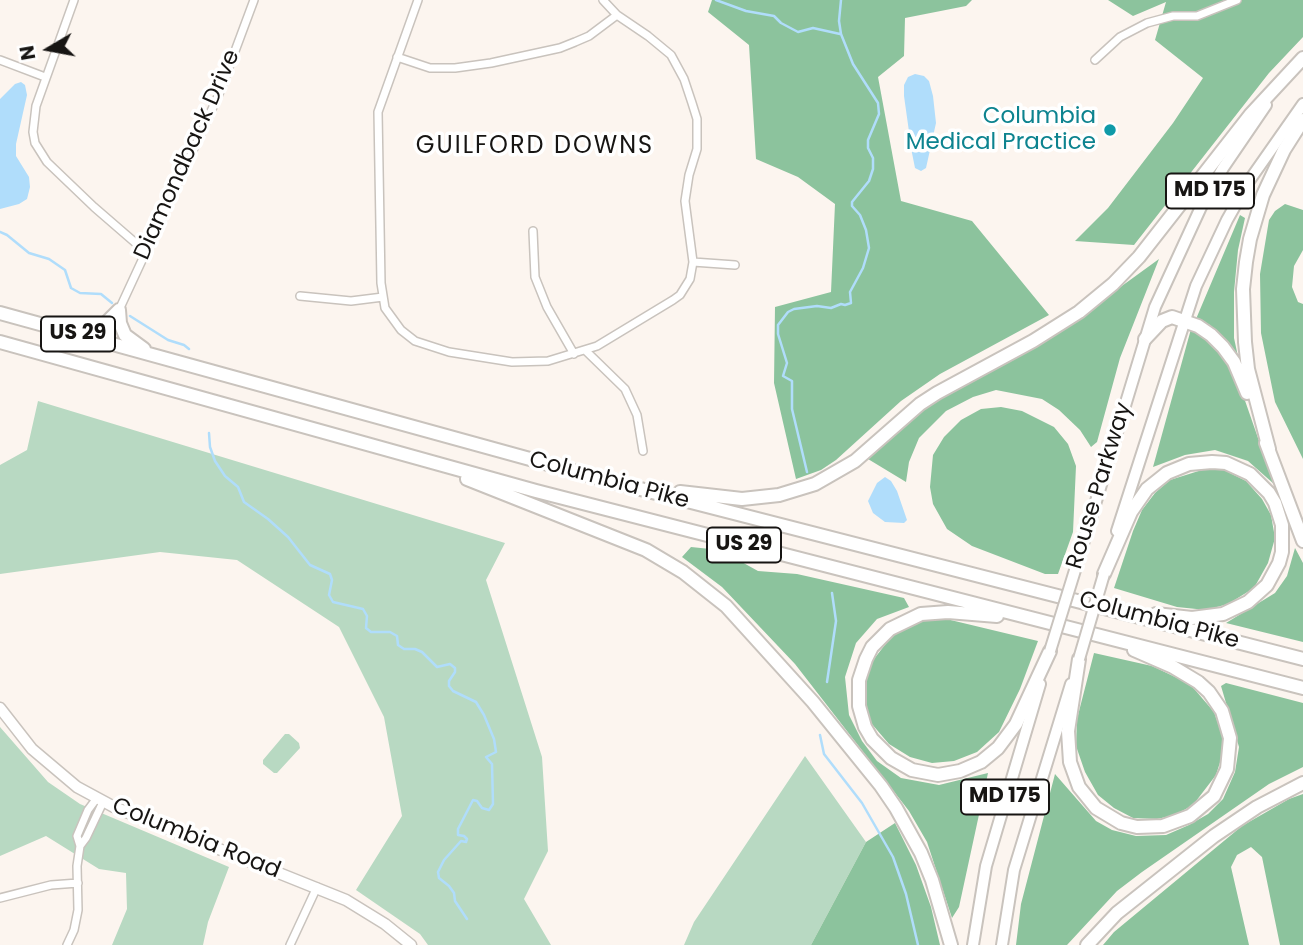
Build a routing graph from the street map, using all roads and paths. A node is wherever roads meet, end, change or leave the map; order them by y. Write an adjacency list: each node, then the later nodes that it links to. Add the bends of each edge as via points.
1 (74, 0): 11 (street)
2 (254, 0): 15 (street, Diamondback Drive, via 219,94)
3 (418, 0): 7 (street)
4 (603, 0): 6 (street)
5 (1237, 0): 10 (street, via 1198,16 1160,18 1132,29)
6 (617, 15): 7 (street, via 576,42 491,64 430,68); 16 (street, via 671,55 697,119 697,149 685,201)
7 (397, 57): 19 (street, via 377,112)
8 (1303, 58): 24 (main road, Rouse Parkway / MD 175, via 1223,168 1183,242); 32 (highway, via 1251,114 1157,236 1113,284 1057,327 920,404 843,469 799,490 743,499)
9 (0, 60): 11 (street)
10 (1095, 60)
11 (45, 77): 15 (street, via 34,119 39,151 78,193)
12 (1303, 104): 22 (main road, Rouse Parkway / MD 175, via 1227,219)
13 (1303, 120): 29 (highway, via 1263,195 1244,276 1248,369)
14 (533, 231): 27 (street, via 535,277)
15 (146, 252): 20 (street, Diamondback Drive)
16 (693, 262): 17 (street); 26 (street, via 680,295)
17 (735, 265)
18 (300, 296): 19 (street, via 351,301)
19 (383, 298): 27 (street, via 389,316 401,330 426,345 512,362)
20 (119, 310): 23 (highway, via 102,327); 28 (highway, via 125,335)
21 (0, 313): 23 (highway, Columbia Pike / US 29)
22 (1183, 320): 24 (highway, via 1172,317 1162,321); 29 (highway, via 1212,335 1234,362); 34 (main road, Rouse Parkway / MD 175)
23 (65, 330): 28 (highway, Columbia Pike / US 29)
24 (1145, 340): 38 (main road, Rouse Parkway / MD 175, bridge)
25 (0, 342): 31 (highway, Columbia Pike / US 29)
26 (585, 350): 27 (street); 30 (street, via 625,390 637,415)
27 (574, 354)
28 (156, 356): 32 (highway, Columbia Pike / US 29)
29 (1269, 449): 33 (highway)
30 (643, 452)
31 (419, 458): 36 (highway, Columbia Pike / US 29); 51 (highway, via 632,543 683,572 726,606 778,660 896,808 932,880)
32 (617, 483): 35 (highway, Columbia Pike / US 29)
33 (1303, 541)
34 (1104, 574): 35 (highway, via 1138,501 1157,480 1178,467 1212,462 1240,468 1261,484 1279,513 1283,538 1279,563 1267,585 1236,609 1192,618); 39 (main road, Rouse Parkway / MD 175, bridge)
35 (1111, 608): 40 (highway, Columbia Pike / US 29)
36 (1070, 627): 37 (highway, Columbia Pike / US 29); 38 (highway, via 961,612 909,618 880,638 866,659 859,680 861,717 882,751 912,770 938,775 971,767 998,748 1016,724)
37 (1102, 635): 39 (highway, via 1185,674 1217,702 1227,724 1230,753 1222,784 1202,808 1176,822 1137,827 1108,817 1086,797 1074,776 1069,748); 41 (highway, Columbia Pike / US 29)
38 (1049, 651): 52 (main road, Rouse Parkway / MD 175, via 986,866)
39 (1079, 659): 53 (main road, Rouse Parkway / MD 175, via 1014,870)
40 (1303, 659)
41 (1303, 688)
42 (0, 708): 44 (main road, Columbia Road, via 48,764)
43 (1303, 783): 54 (highway, via 1214,835 1117,913)
44 (100, 800): 45 (street, via 88,810 77,836); 46 (main road, Columbia Road)
45 (78, 883): 47 (street); 48 (street, via 76,921)
46 (317, 887): 49 (street); 50 (main road, Columbia Road, via 367,911)
47 (0, 898)
48 (67, 945)
49 (290, 945)
50 (411, 945)
51 (951, 945)
52 (972, 945)
53 (1002, 945)
54 (1087, 945)

